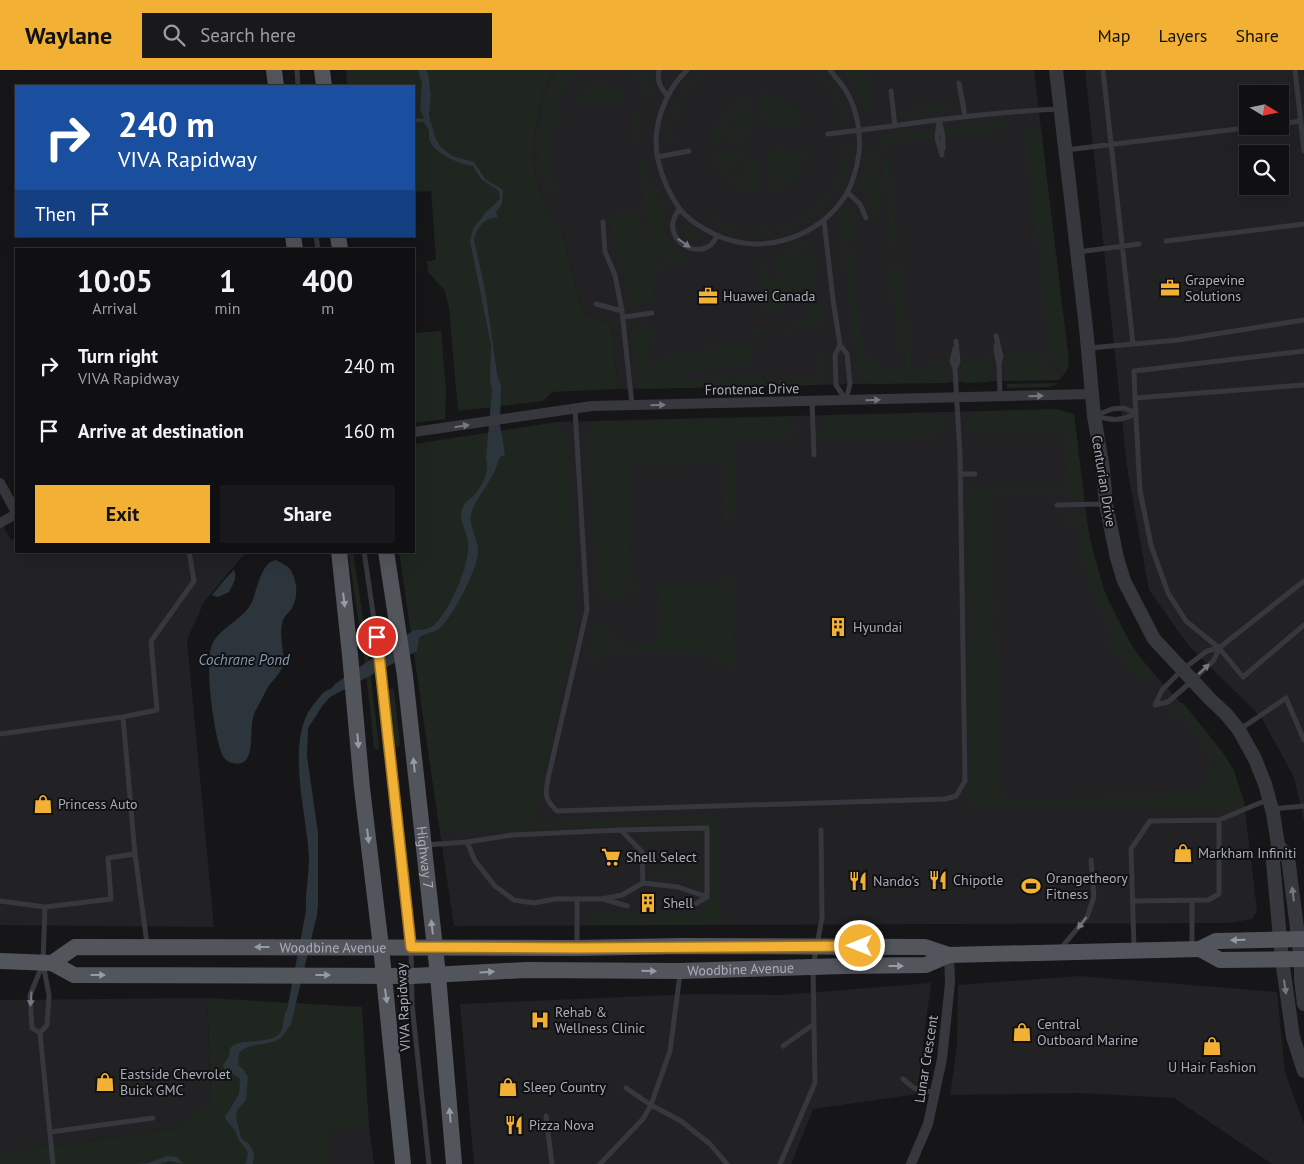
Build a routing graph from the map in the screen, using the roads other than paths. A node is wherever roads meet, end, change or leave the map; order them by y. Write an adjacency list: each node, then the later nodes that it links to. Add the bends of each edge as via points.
1 (274, 70): 11 (main road)
2 (296, 70): 12 (lane)
3 (322, 70): 13 (main road)
4 (659, 70): 15 (lane, via 658,81)
5 (687, 70): 15 (lane)
6 (830, 70): 23 (lane, via 847,92)
7 (1056, 70): 16 (street, Centurian Drive)
8 (1103, 70): 25 (lane)
9 (1295, 70): 19 (lane)
10 (959, 83): 17 (lane)
11 (276, 85)
12 (298, 85)
13 (324, 85)
14 (891, 91): 21 (lane)
15 (668, 96): 29 (lane, via 659,118)
16 (1061, 110): 17 (lane); 26 (street, Centurian Drive)
17 (965, 116): 18 (lane)
18 (939, 120): 18 (lane, via 937,138 942,155 944,137); 21 (lane)
19 (1301, 121): 20 (lane); 28 (lane)
20 (1289, 123)
21 (895, 126): 23 (lane)
22 (1239, 129): 25 (lane)
23 (860, 130): 24 (lane); 30 (lane, via 856,169)
24 (828, 134)
25 (1111, 145): 26 (lane); 39 (lane)
26 (1066, 150): 40 (street, Centurian Drive)
27 (689, 151): 29 (lane)
28 (1304, 151)
29 (657, 157): 31 (lane, via 664,181)
30 (847, 192): 32 (lane, via 860,204); 33 (lane)
31 (680, 209): 36 (lane, via 701,228); 36 (lane, one-way to 36, via 672,222 676,238 682,244 698,250 714,244)
32 (866, 218)
33 (824, 220): 36 (lane, via 799,236 770,244 748,244); 48 (lane)
34 (603, 222): 43 (lane, via 605,252 615,275)
35 (1304, 224): 37 (lane)
36 (718, 236)
37 (1166, 241)
38 (1139, 244): 39 (lane)
39 (1122, 247): 40 (lane); 47 (lane)
40 (1078, 252): 49 (street, Centurian Drive)
41 (596, 304): 43 (lane)
42 (652, 313): 43 (lane)
43 (623, 314): 58 (lane)
44 (1304, 320): 47 (lane)
45 (996, 336): 53 (lane, via 1001,356)
46 (956, 342): 54 (lane)
47 (1132, 344): 49 (lane)
48 (840, 345): 56 (lane, via 847,354 850,384); 56 (lane, via 835,355 836,385)
49 (1088, 348): 52 (street, Centurian Drive)
50 (1304, 351): 55 (lane, via 1134,371)
51 (1304, 384): 55 (lane)
52 (1093, 394): 53 (street, Frontenac Drive, one-way to 52); 61 (street, Centurian Drive)
53 (1000, 396): 54 (street, Frontenac Drive)
54 (956, 398): 56 (street, Frontenac Drive, one-way to 54); 64 (lane)
55 (1135, 398): 60 (lane)
56 (846, 400): 57 (street, Frontenac Drive)
57 (812, 401): 58 (street, Frontenac Drive, one-way to 57); 63 (lane)
58 (632, 405): 59 (street, Frontenac Drive)
59 (575, 408): 62 (street, Frontenac Drive, one-way to 59); 64 (lane, via 587,610 547,789 548,803 556,811 944,799 956,796 965,781)
60 (1136, 413): 61 (lane, via 1124,408); 61 (lane, via 1113,421); 78 (lane, via 1140,491 1154,553 1168,593 1186,621)
61 (1094, 416): 67 (street, Centurian Drive)
62 (415, 432)
63 (814, 455)
64 (960, 474): 65 (lane)
65 (975, 474)
66 (0, 483): 69 (street)
67 (1106, 504): 68 (lane); 79 (street, Centurian Drive, via 1124,581 1154,639)
68 (1057, 505)
69 (15, 511)
70 (15, 514): 71 (street)
71 (0, 523)
72 (189, 553): 81 (lane, via 194,581 151,641 157,710)
73 (338, 553): 109 (main road, one-way to 109)
74 (364, 553): 110 (lane, VIVA Rapidway, via 384,688)
75 (386, 553): 91 (main road, Highway 7, one-way to 75, via 400,635)
76 (1304, 581): 78 (lane)
77 (1304, 625): 78 (lane, via 1243,677)
78 (1219, 648): 79 (lane, via 1207,651); 80 (lane, one-way to 78, via 1214,660)
79 (1182, 670): 80 (street, Centurian Drive); 80 (lane, via 1162,690 1155,705 1168,702)
80 (1192, 680): 82 (street, Centurian Drive)
81 (123, 717): 83 (lane); 93 (lane)
82 (1239, 730): 84 (lane, via 1286,698); 85 (street, Centurian Drive, via 1255,758)
83 (0, 734)
84 (1304, 740)
85 (1271, 804): 86 (lane); 87 (lane); 92 (street, Centurian Drive)
86 (1304, 806)
87 (1219, 820): 99 (lane, via 1219,894 1208,900); 101 (lane, via 1150,821 1131,849)
88 (622, 830): 90 (lane, via 512,835); 95 (lane, via 642,852); 96 (lane, via 707,828)
89 (821, 830): 107 (lane, via 822,918)
90 (466, 842): 91 (lane); 97 (lane, via 495,886 514,900 534,903)
91 (423, 845): 111 (main road, Highway 7, one-way to 91)
92 (1278, 845): 105 (street, Centurian Drive, via 1273,862); 106 (street, Centurian Drive, one-way to 92, via 1288,857)
93 (135, 854): 103 (lane, via 108,858 111,899); 108 (lane)
94 (1090, 860): 115 (lane, one-way to 115, via 1094,897 1087,917)
95 (643, 884): 96 (lane, via 678,887); 98 (lane, via 622,895)
96 (707, 897): 104 (lane, via 690,908)
97 (576, 899): 98 (lane); 112 (lane)
98 (602, 899): 102 (lane)
99 (1192, 900): 101 (lane); 113 (lane)
100 (0, 901): 103 (lane)
101 (1133, 901): 114 (lane)
102 (627, 906)
103 (45, 907): 120 (lane)
104 (669, 907)
105 (1279, 938): 106 (main road, Woodbine Avenue); 113 (main road, Woodbine Avenue, one-way to 113, via 1216,941); 117 (street, Centurian Drive)
106 (1301, 938): 118 (street, Centurian Drive)
107 (816, 946): 112 (main road, Woodbine Avenue); 116 (main road, Woodbine Avenue, via 925,946); 121 (lane)
108 (147, 947): 109 (main road, Woodbine Avenue, one-way to 108); 120 (main road, Woodbine Avenue, via 75,947)
109 (381, 947): 110 (main road, Woodbine Avenue); 123 (main road)
110 (411, 947): 111 (main road, Woodbine Avenue); 125 (lane, VIVA Rapidway)
111 (435, 948): 112 (main road, Woodbine Avenue); 124 (main road, Highway 7)
112 (577, 948)
113 (1196, 949): 114 (main road, Woodbine Avenue); 117 (main road, Woodbine Avenue, via 1220,960)
114 (1135, 951): 115 (main road, Woodbine Avenue)
115 (1058, 952): 116 (main road, Woodbine Avenue)
116 (949, 955): 121 (main road, Woodbine Avenue, one-way to 116, via 926,965); 133 (street, Lunar Crescent, via 946,1029)
117 (1282, 960): 118 (main road, Woodbine Avenue); 130 (street, Centurian Drive, one-way to 130, via 1293,1037)
118 (1303, 960): 126 (street, Centurian Drive)
119 (0, 961): 120 (main road, Woodbine Avenue)
120 (48, 963): 123 (main road, Woodbine Avenue, one-way to 123, via 74,975); 128 (lane, via 47,1025); 128 (lane, one-way to 128, via 30,996 32,1028)
121 (812, 967): 122 (main road, Woodbine Avenue); 127 (lane)
122 (680, 971): 124 (main road, Woodbine Avenue, one-way to 122, via 526,970); 134 (lane, via 670,1051)
123 (383, 975): 125 (main road, Woodbine Avenue); 139 (main road, one-way to 139)
124 (438, 975): 125 (main road, Woodbine Avenue); 141 (main road, Highway 7, one-way to 124)
125 (413, 976): 140 (lane, VIVA Rapidway, via 412,1004)
126 (1304, 1004)
127 (814, 1024): 129 (lane); 145 (lane, via 815,1083)
128 (40, 1033): 137 (lane)
129 (783, 1046)
130 (1304, 1071)
131 (903, 1079): 133 (lane, via 914,1088)
132 (626, 1088): 134 (lane)
133 (936, 1093): 146 (street, Lunar Crescent)
134 (651, 1105): 143 (lane, via 643,1119); 144 (lane, via 681,1121 710,1144)
135 (546, 1116): 142 (lane)
136 (152, 1118): 137 (lane)
137 (50, 1132): 138 (lane)
138 (53, 1164)
139 (403, 1164)
140 (429, 1164)
141 (454, 1164)
142 (552, 1164)
143 (600, 1164)
144 (727, 1164)
145 (780, 1164)
146 (912, 1164)

